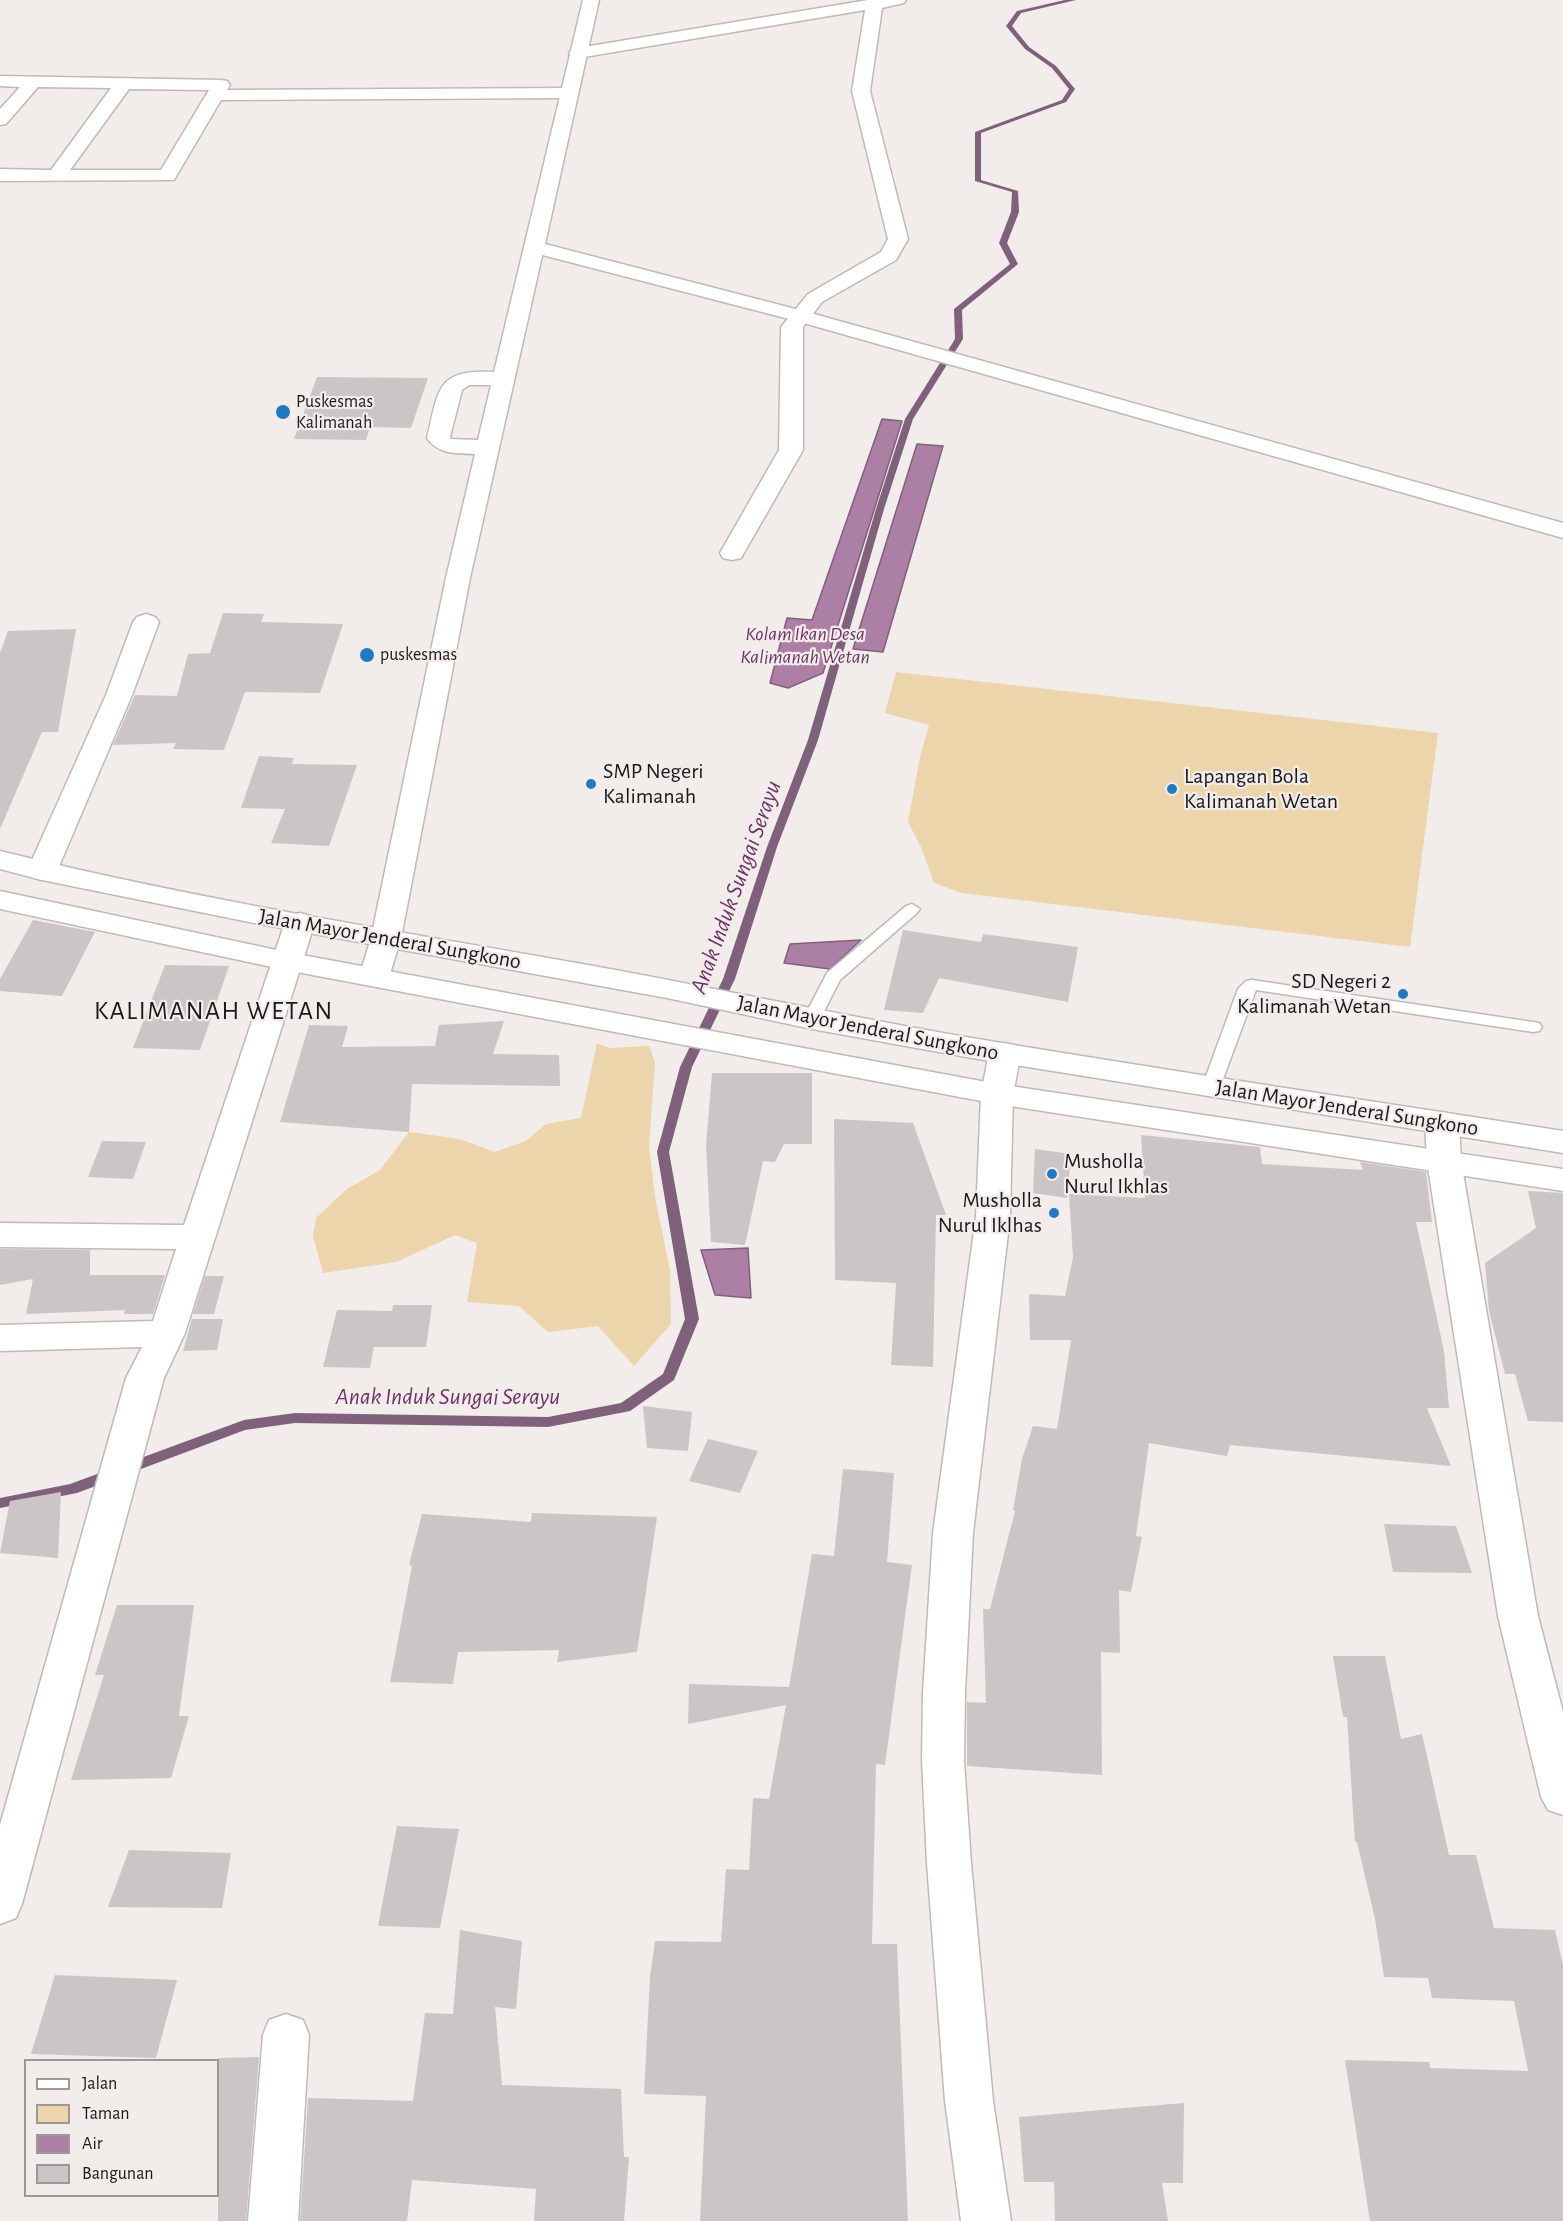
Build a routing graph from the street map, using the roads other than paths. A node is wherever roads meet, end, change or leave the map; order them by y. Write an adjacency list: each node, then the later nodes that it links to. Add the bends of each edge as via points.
1 (591, 0): 4 (street)
2 (898, 0): 3 (street)
3 (874, 4): 4 (street); 14 (street, via 861,91 898,239 889,256 815,298)
4 (579, 53): 8 (street)
5 (0, 81): 6 (street)
6 (33, 82): 7 (street); 10 (street)
7 (124, 83): 9 (street, via 221,85); 12 (street)
8 (568, 93): 9 (street); 13 (street)
9 (215, 95): 12 (street, via 168,176)
10 (0, 120)
11 (0, 175): 12 (street)
12 (56, 176)
13 (534, 247): 14 (street); 15 (street)
14 (800, 316): 17 (street); 18 (street, via 792,327 791,450)
15 (503, 379): 16 (street); 16 (street, via 455,383 438,438 449,446)
16 (489, 447): 25 (street, via 458,578)
17 (1563, 531)
18 (732, 553)
19 (146, 622): 21 (street, via 119,695)
20 (0, 860): 21 (street, Jalan Mayor Jenderal Sungkono)
21 (42, 871): 24 (street, Jalan Mayor Jenderal Sungkono)
22 (0, 900): 26 (street, Jalan Mayor Jenderal Sungkono)
23 (912, 909): 28 (lane, via 832,977)
24 (300, 922): 25 (street, Jalan Mayor Jenderal Sungkono); 26 (street)
25 (386, 938): 27 (street); 28 (street, Jalan Mayor Jenderal Sungkono)
26 (286, 961): 27 (street, Jalan Mayor Jenderal Sungkono); 38 (street)
27 (374, 977): 32 (street, Jalan Mayor Jenderal Sungkono)
28 (812, 1019): 30 (street, Jalan Mayor Jenderal Sungkono)
29 (1533, 1028): 31 (lane, via 1252,986 1247,989)
30 (1005, 1053): 31 (street, Jalan Mayor Jenderal Sungkono); 32 (street)
31 (1211, 1087): 33 (street, Jalan Mayor Jenderal Sungkono)
32 (997, 1094): 35 (street, Jalan Mayor Jenderal Sungkono); 45 (street, via 993,1216 954,1533 944,1703 944,1773 959,1982 969,2101)
33 (1442, 1123): 34 (street, Jalan Mayor Jenderal Sungkono); 35 (street)
34 (1563, 1142)
35 (1444, 1161): 36 (street, Jalan Mayor Jenderal Sungkono); 41 (street, via 1518,1616)
36 (1563, 1180)
37 (0, 1235): 38 (street)
38 (197, 1237): 39 (street)
39 (167, 1333): 40 (street); 42 (street, via 145,1378)
40 (0, 1338)
41 (1563, 1797)
42 (0, 1904)
43 (286, 2035): 44 (street)
44 (273, 2221)
45 (986, 2221)

